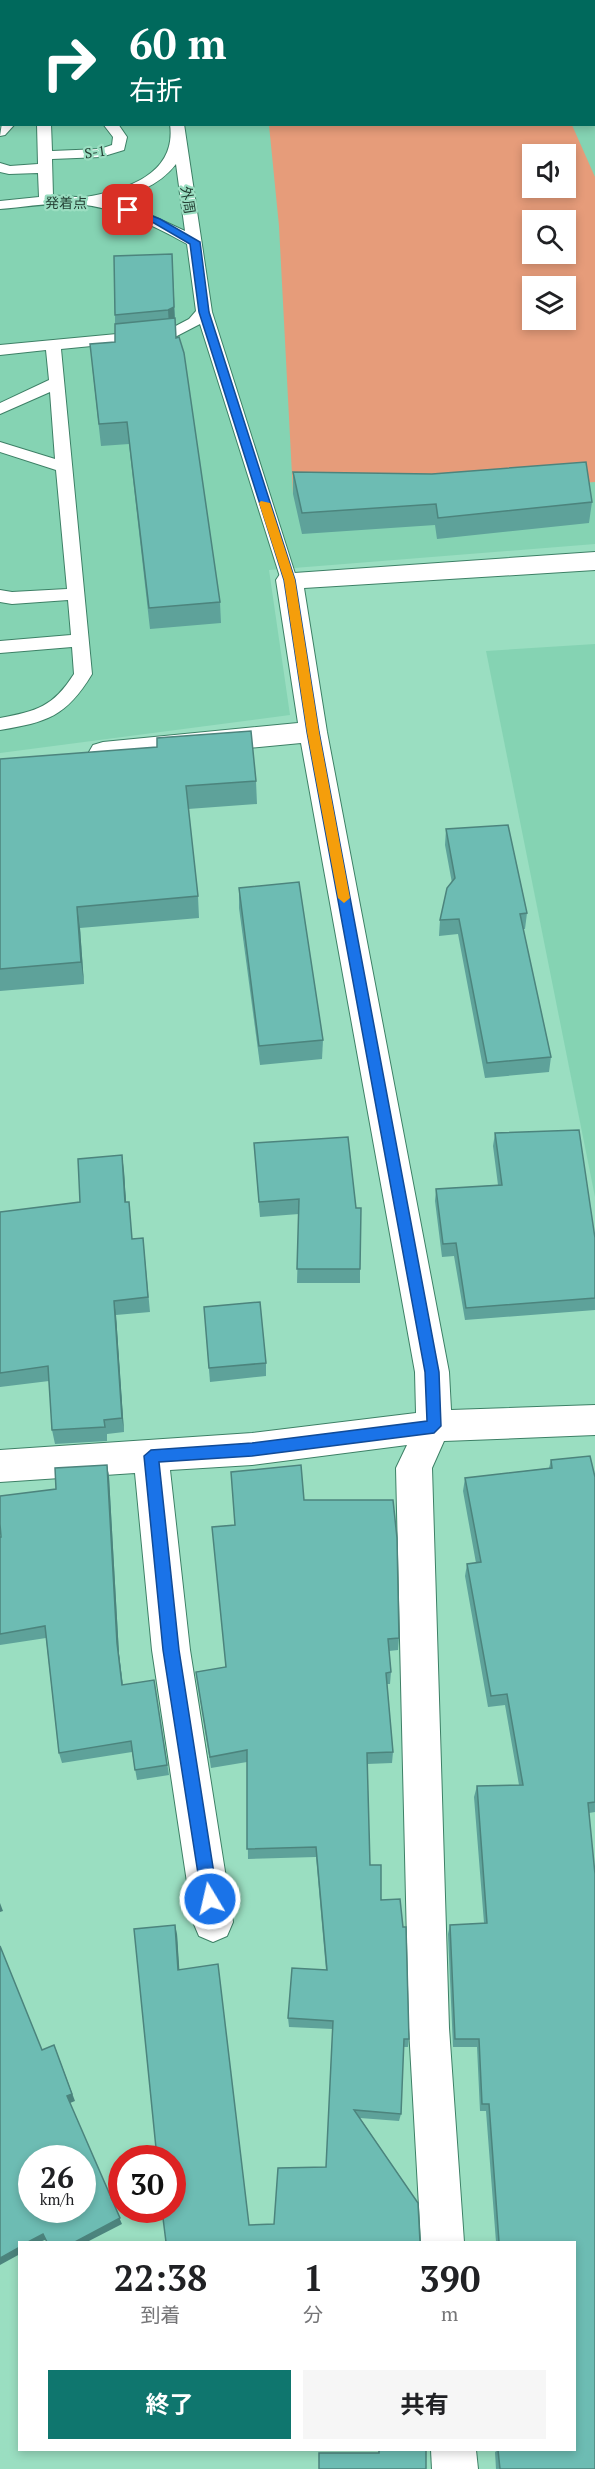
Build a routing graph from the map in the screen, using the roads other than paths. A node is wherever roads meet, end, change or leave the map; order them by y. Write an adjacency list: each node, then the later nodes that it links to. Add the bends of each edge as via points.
1 (44, 126): 5 (lane)
2 (112, 126): 5 (lane, S-1, via 120,137 119,147)
3 (177, 126): 4 (lane, 外周)
4 (178, 141): 7 (lane, via 169,164 154,176 124,193); 10 (lane, 外周)
5 (45, 161): 6 (lane, via 9,170); 8 (lane)
6 (0, 167)
7 (78, 200): 8 (lane, 発着点); 10 (lane, 発着点, via 128,210)
8 (46, 202): 9 (lane, 発着点)
9 (0, 205)
10 (195, 242): 11 (lane, 外周)
11 (204, 312): 12 (lane, via 173,333); 19 (lane, 外周)
12 (53, 344): 13 (lane); 14 (lane)
13 (0, 350)
14 (56, 383): 15 (lane); 17 (lane)
15 (0, 410)
16 (0, 447): 17 (lane)
17 (64, 467): 20 (lane)
18 (595, 561): 19 (street)
19 (289, 580): 25 (street)
20 (76, 594): 21 (lane); 22 (lane)
21 (0, 596)
22 (80, 640): 23 (lane); 24 (lane, via 83,674 68,700 47,715)
23 (0, 647)
24 (0, 724)
25 (313, 732): 26 (street); 28 (street, via 432,1372)
26 (82, 754)
27 (595, 1420): 28 (street)
28 (434, 1426): 29 (street, via 252,1449); 32 (street, via 414,1468 429,2016)
29 (151, 1456): 30 (street); 31 (street, via 171,1650)
30 (0, 1466)
31 (213, 1922)
32 (442, 2241)
33 (454, 2451): 34 (street)
34 (455, 2469)

